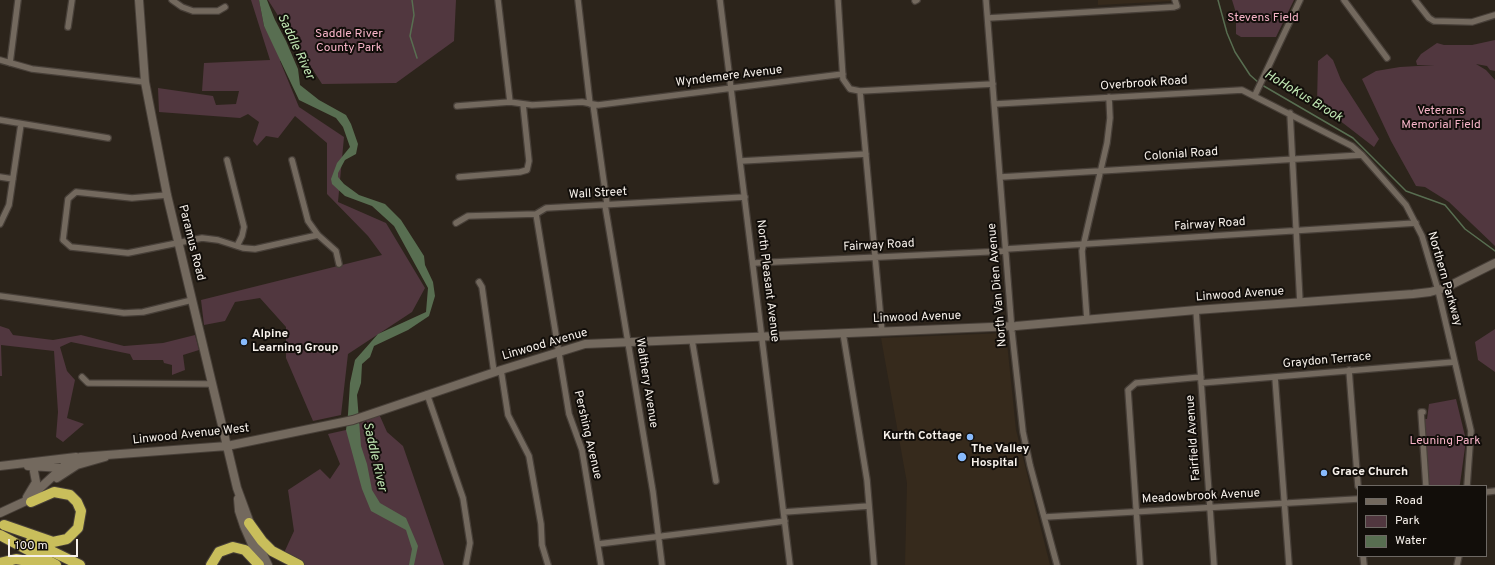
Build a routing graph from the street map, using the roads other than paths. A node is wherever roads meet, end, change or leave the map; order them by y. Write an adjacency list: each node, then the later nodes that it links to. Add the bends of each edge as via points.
1 (18, 0): 20 (street)
2 (72, 0): 17 (street)
3 (139, 0): 22 (main road, Paramus Road)
4 (172, 0): 14 (street, via 182,7 196,11 218,11)
5 (498, 0): 28 (street)
6 (578, 0): 30 (street, Walthery Avenue)
7 (720, 0): 24 (street, North Pleasant Avenue)
8 (838, 0): 21 (street)
9 (986, 0): 16 (street, North Van Dien Avenue)
10 (1300, 0): 26 (street)
11 (1344, 0): 18 (street)
12 (1415, 0): 15 (street, via 1434,21 1472,22)
13 (1176, 3): 16 (street)
14 (225, 7)
15 (1495, 15)
16 (988, 18): 23 (street, North Van Dien Avenue)
17 (68, 28)
18 (1387, 58)
19 (0, 60): 20 (street)
20 (10, 63): 22 (street, via 32,69)
21 (843, 74): 24 (street, Wyndemere Avenue); 25 (street, via 847,87)
22 (145, 82): 48 (main road, Paramus Road)
23 (993, 84): 25 (street); 31 (street, North Van Dien Avenue)
24 (732, 88): 30 (street, Wyndemere Avenue); 42 (street, North Pleasant Avenue)
25 (860, 91): 37 (street)
26 (1255, 95): 27 (street, Overbrook Road, via 1237,89); 33 (street, Overbrook Road)
27 (1109, 97): 31 (street, Overbrook Road); 43 (street, via 1109,131)
28 (510, 102): 29 (street, Wyndemere Avenue); 32 (street, Wyndemere Avenue)
29 (523, 104): 30 (street, Wyndemere Avenue); 45 (street, via 529,166 527,170)
30 (592, 104): 50 (street, Walthery Avenue)
31 (995, 104): 46 (street, North Van Dien Avenue)
32 (457, 106)
33 (1290, 113): 38 (street, Northern Parkway, via 1345,141); 39 (street)
34 (0, 120): 35 (street)
35 (21, 124): 36 (street); 47 (street)
36 (108, 138)
37 (866, 154): 42 (street); 61 (street)
38 (1362, 155): 39 (street, Colonial Road); 53 (street, Northern Parkway, via 1406,205)
39 (1292, 158): 43 (street, Colonial Road); 55 (street)
40 (227, 160): 59 (street, via 244,227)
41 (292, 160): 56 (street, via 305,214)
42 (741, 161): 49 (street, North Pleasant Avenue)
43 (1101, 171): 46 (street, Colonial Road); 58 (street)
44 (0, 177): 47 (street)
45 (459, 177)
46 (1000, 177): 60 (street, North Van Dien Avenue)
47 (13, 179): 54 (street, via 9,205)
48 (167, 195): 57 (main road, Paramus Road); 57 (street, via 132,198 76,192 68,199 64,240 71,247 128,253)
49 (745, 197): 50 (street, Wall Street); 64 (street, North Pleasant Avenue)
50 (606, 205): 51 (street, Wall Street, via 546,208); 77 (street, Walthery Avenue)
51 (536, 214): 52 (street, Wall Street, via 468,216); 78 (street, Pershing Avenue)
52 (456, 223)
53 (1416, 223): 55 (street, Fairway Road); 66 (street, Northern Parkway)
54 (0, 224)
55 (1297, 231): 58 (street, Fairway Road); 69 (street)
56 (318, 235): 59 (street, via 255,249); 63 (street, via 336,251)
57 (179, 242): 59 (street, via 210,238); 68 (main road, Paramus Road)
58 (1083, 244): 60 (street, Fairway Road); 71 (street)
59 (237, 246)
60 (1006, 250): 61 (street, Fairway Road); 72 (street, North Van Dien Avenue)
61 (876, 258): 64 (street, Fairway Road); 73 (street)
62 (1495, 263): 66 (main road, Linwood Avenue)
63 (339, 264)
64 (754, 264): 75 (street, North Pleasant Avenue)
65 (479, 282): 81 (street, via 482,286)
66 (1438, 290): 69 (main road, Linwood Avenue); 79 (street, Northern Parkway)
67 (0, 296): 68 (street, via 124,313 143,312)
68 (192, 300): 85 (main road, Paramus Road)
69 (1300, 303): 70 (main road, Linwood Avenue)
70 (1196, 310): 71 (main road, Linwood Avenue); 84 (street, Fairfield Avenue)
71 (1087, 320): 72 (main road, Linwood Avenue)
72 (1012, 326): 73 (main road, Linwood Avenue); 109 (street, North Van Dien Avenue, via 1023,432)
73 (882, 332): 74 (main road, Linwood Avenue)
74 (843, 333): 75 (main road, Linwood Avenue); 105 (street)
75 (763, 336): 76 (main road, Linwood Avenue); 107 (street, North Pleasant Avenue)
76 (692, 340): 77 (main road, Linwood Avenue); 97 (street)
77 (628, 342): 78 (main road, Linwood Avenue, via 585,344); 113 (street, Walthery Avenue)
78 (559, 351): 81 (main road, Linwood Avenue); 114 (street, Pershing Avenue, via 569,414 582,450 594,534)
79 (1454, 362): 80 (street, Graydon Terrace); 100 (street, Northern Parkway, via 1470,431)
80 (1349, 370): 83 (street, Graydon Terrace); 98 (street)
81 (497, 371): 86 (main road, Linwood Avenue); 124 (street, via 508,415 529,456 542,545)
82 (82, 377): 85 (street, via 88,383)
83 (1275, 377): 84 (street, Graydon Terrace); 104 (street)
84 (1201, 380): 106 (street, Fairfield Avenue); 108 (street, Graydon Terrace, via 1136,383 1128,390)
85 (212, 384): 89 (main road, Paramus Road)
86 (427, 394): 88 (main road, Linwood Avenue); 116 (street, via 463,498 470,543)
87 (1423, 412): 99 (street, via 1420,412)
88 (345, 422): 89 (main road, Linwood Avenue West)
89 (227, 446): 90 (main road, Linwood Avenue West); 101 (main road, Paramus Road)
90 (109, 456): 91 (main road); 96 (main road)
91 (80, 457): 92 (main road); 95 (main road)
92 (20, 464): 93 (main road); 94 (main road)
93 (0, 466)
94 (33, 466): 95 (main road); 110 (main road, via 36,479 32,491)
95 (61, 468): 96 (main road); 110 (main road, via 26,501)
96 (71, 468): 103 (main road)
97 (716, 481)
98 (1358, 485)
99 (1426, 485)
100 (1467, 485)
101 (237, 488): 112 (main road, Paramus Road); 121 (main road, Paramus Road, via 241,518)
102 (1357, 499): 104 (street, Meadowbrook Avenue)
103 (31, 502): 110 (main road); 110 (highway, via 51,493 70,495 81,511 78,528 68,539 53,542 41,540)
104 (1285, 503): 106 (street, Meadowbrook Avenue); 132 (street)
105 (870, 506): 107 (street); 128 (street)
106 (1210, 507): 108 (street, Meadowbrook Avenue); 131 (street, Fairfield Avenue)
107 (784, 512): 111 (street, North Pleasant Avenue)
108 (1136, 512): 109 (street, Meadowbrook Avenue); 130 (street)
109 (1045, 517): 129 (street, North Van Dien Avenue)
110 (1, 520): 118 (highway); 119 (highway, via 36,544)
111 (785, 521): 113 (street); 127 (street, North Pleasant Avenue)
112 (249, 523): 122 (main road, Paramus Road); 123 (highway, via 272,551)
113 (659, 536): 114 (street); 126 (street, Walthery Avenue)
114 (598, 544): 125 (street, Pershing Avenue)
115 (0, 563): 117 (highway, via 16,559)
116 (466, 564)
117 (46, 565)
118 (56, 565)
119 (80, 565)
120 (211, 565): 121 (highway, via 219,552 233,547 245,550)
121 (260, 565)
122 (268, 565)
123 (298, 565)
124 (548, 565)
125 (601, 565)
126 (662, 565)
127 (790, 565)
128 (874, 565)
129 (1057, 565)
130 (1140, 565)
131 (1214, 565)
132 (1289, 565)

